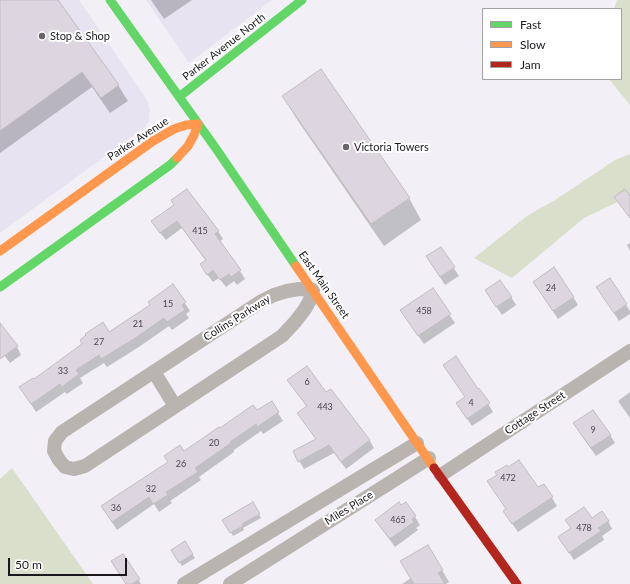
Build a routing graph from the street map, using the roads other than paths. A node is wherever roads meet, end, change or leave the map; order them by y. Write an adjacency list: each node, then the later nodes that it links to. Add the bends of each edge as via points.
1 (110, 0): 3 (main road, East Main Street)
2 (302, 0): 3 (main road, Parker Avenue North)
3 (179, 97): 4 (main road, East Main Street)
4 (198, 124): 5 (main road, Parker Avenue, via 174,129 153,141); 6 (main road, via 188,146 170,165); 7 (main road, East Main Street)
5 (0, 251)
6 (0, 287)
7 (313, 290): 9 (street, Collins Parkway, via 287,291 260,302); 10 (street, Collins Parkway, via 305,309 282,336); 11 (main road, East Main Street)
8 (630, 352): 13 (street, Cottage Street)
9 (154, 372): 10 (street); 10 (street, Collins Parkway, via 62,432 55,441 54,451 59,460 65,467 74,469 85,466)
10 (175, 406)
11 (417, 443): 12 (main road, East Main Street); 14 (street, Miles Place)
12 (429, 458): 13 (main road, East Main Street); 15 (street, Miles Place)
13 (441, 475): 18 (main road, East Main Street)
14 (256, 540): 15 (street); 16 (street, Miles Place)
15 (270, 559): 17 (street, Miles Place)
16 (184, 584)
17 (230, 584)
18 (517, 584)

